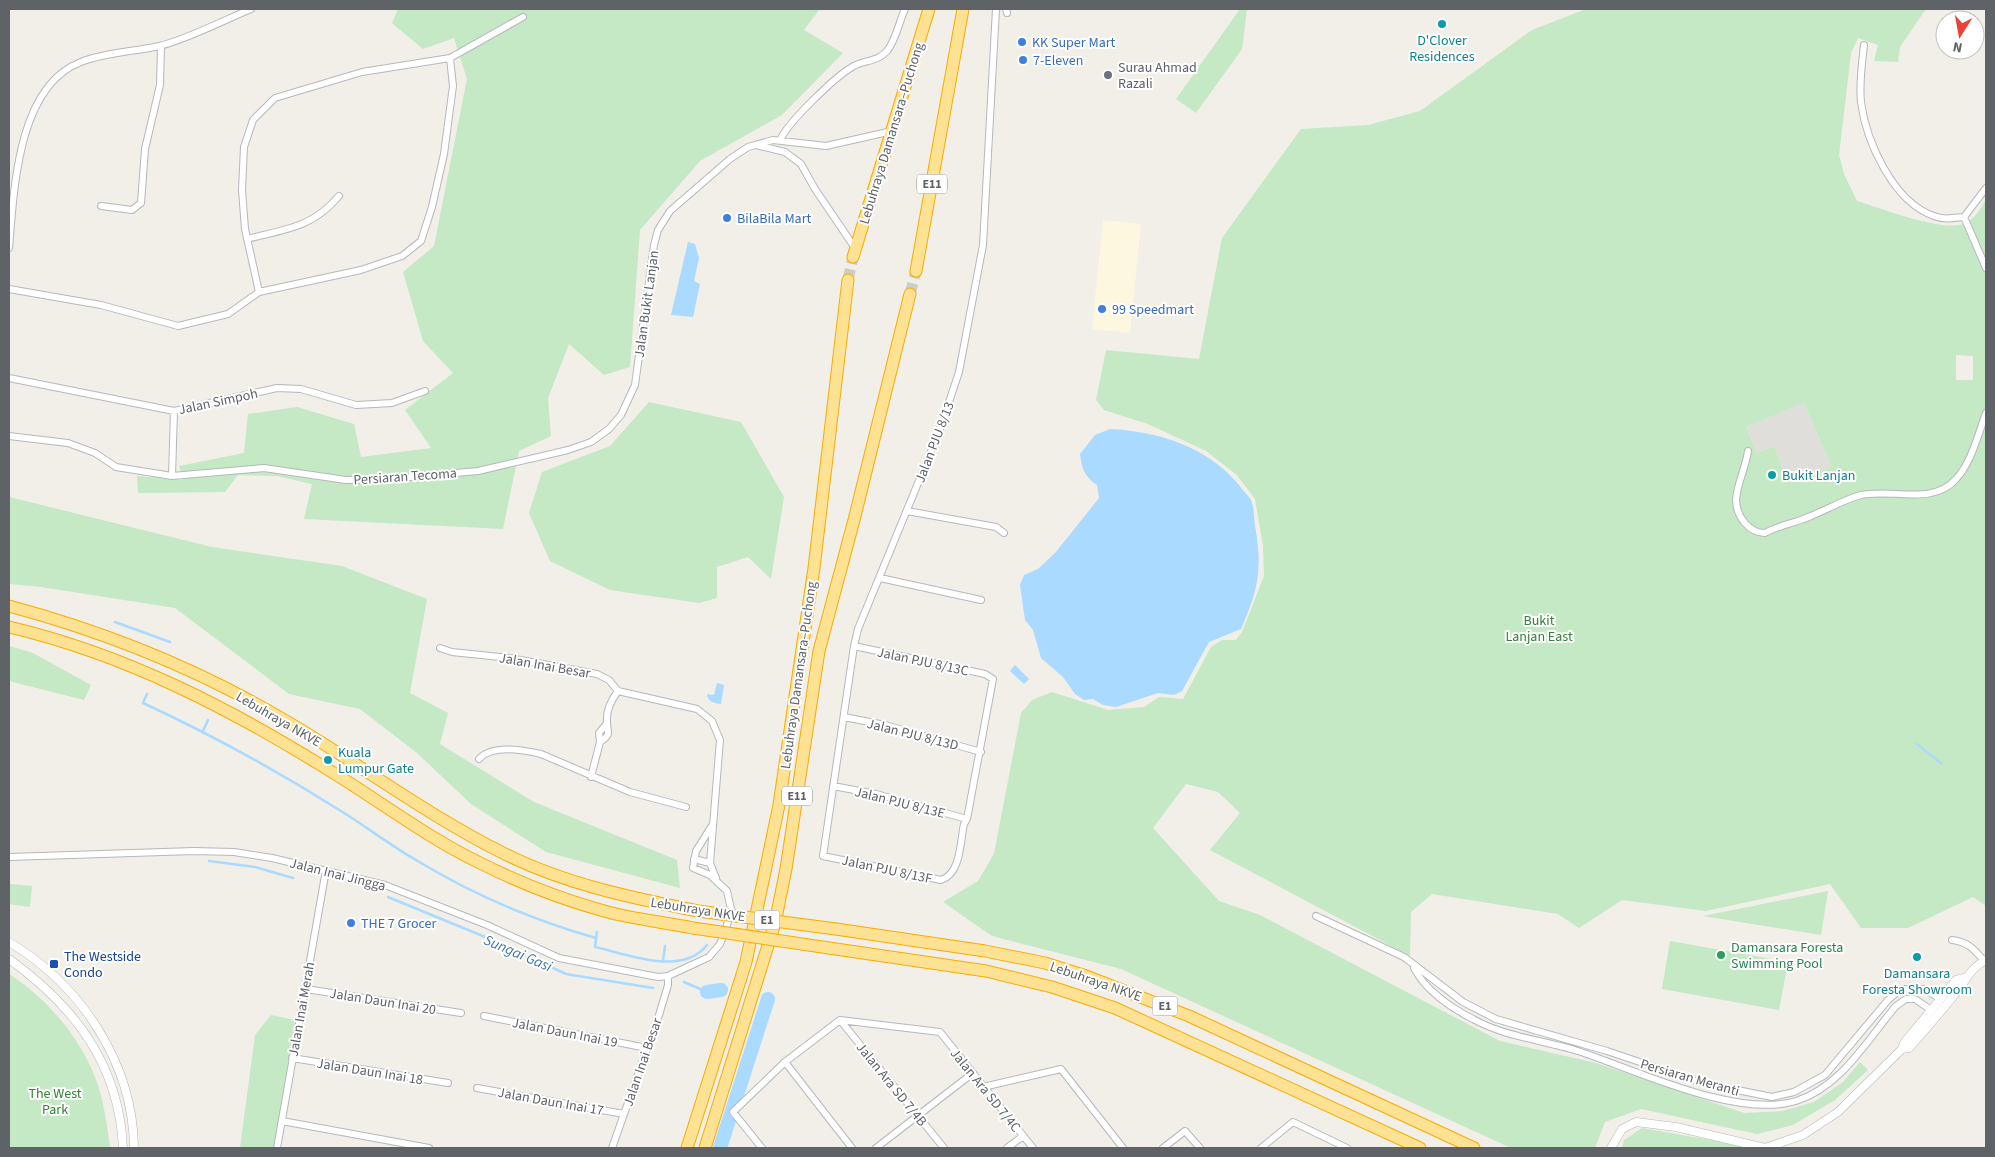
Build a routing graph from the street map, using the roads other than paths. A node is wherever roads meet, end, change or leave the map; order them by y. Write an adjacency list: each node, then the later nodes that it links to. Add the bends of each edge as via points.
1 (251, 9): 10 (street)
2 (904, 9): 13 (street, via 886,52 852,67 792,121)
3 (928, 9): 12 (highway, Lebuhraya Damansara–Puchong)
4 (963, 9): 23 (highway, E11)
5 (996, 9): 8 (street, Jalan PJU 8/13)
6 (1006, 10): 8 (street)
7 (523, 18): 11 (street)
8 (996, 18): 36 (street, Jalan PJU 8/13, via 983,245 959,372)
9 (1864, 45): 18 (street, via 1861,103 1869,138 1888,175 1916,207 1925,212 1946,219)
10 (161, 46): 17 (street, via 160,85 145,149 141,203 132,210); 20 (street, via 80,62 56,76 38,103 17,160)
11 (450, 58): 19 (street, via 362,72 275,98 253,120 244,147 242,190); 26 (street, via 453,86 444,154 421,241 402,256 361,270)
12 (893, 131): 13 (street, via 826,146); 21 (highway, Lebuhraya Damansara–Puchong)
13 (780, 140): 14 (street, Jalan Bukit Lanjan)
14 (754, 145): 21 (street, via 785,152 801,164); 33 (street, Jalan Bukit Lanjan, via 730,159 663,220 648,275 635,385 630,399 609,429 591,442)
15 (1986, 188): 18 (street)
16 (339, 196): 19 (street, via 326,211 306,224)
17 (101, 206)
18 (1964, 217): 22 (street)
19 (248, 239): 26 (street)
20 (9, 248)
21 (854, 253)
22 (1986, 268)
23 (916, 271)
24 (848, 280): 97 (highway, Lebuhraya Damansara–Puchong / E11, via 814,568 779,805 746,962)
25 (9, 289): 26 (street, via 102,305 178,326 228,314)
26 (259, 292)
27 (910, 294): 98 (highway, Lebuhraya Damansara–Puchong / E11, via 819,651 775,923)
28 (9, 378): 30 (street, Jalan Simpoh)
29 (425, 391): 30 (street, Jalan Simpoh, via 392,403 356,405 301,389 277,388)
30 (174, 411): 35 (street)
31 (1986, 413): 34 (street, via 1963,469 1956,480 1944,488 1931,493 1863,495 1765,533 1756,533 1749,528 1736,501)
32 (9, 436): 35 (street, Persiaran Tecoma, via 68,442 95,452 116,467)
33 (568, 450): 35 (street, Persiaran Tecoma, via 478,471 387,479 346,480 264,468)
34 (1748, 451)
35 (172, 476)
36 (907, 511): 37 (street, via 996,526); 38 (street, Jalan PJU 8/13)
37 (1004, 532)
38 (880, 578): 39 (street); 42 (street, Jalan PJU 8/13)
39 (980, 600)
40 (9, 606): 111 (highway, Lebuhraya NKVE / E1, bridge, via 119,641 238,694 287,721 435,815 506,855 554,874 592,887 698,910 985,951 1045,963 1189,1016)
41 (9, 627): 110 (highway, Lebuhraya NKVE / E1, bridge, via 112,658 225,709 279,739 437,840 511,878 580,904 693,928 986,971 1052,988 1115,1008)
42 (854, 646): 45 (street, Jalan PJU 8/13); 46 (street, Jalan PJU 8/13C, via 993,680)
43 (440, 648): 44 (street, Jalan Inai Besar, via 597,674 609,680)
44 (618, 691): 48 (street, via 611,703 607,723 610,729 600,742); 52 (street, Jalan Inai Besar, via 697,709 712,721 719,734 721,752)
45 (844, 717): 46 (street, Jalan PJU 8/13D); 49 (street, Jalan PJU 8/13)
46 (981, 752): 51 (street)
47 (479, 759): 48 (street, via 493,750 528,751)
48 (592, 777): 50 (street, via 630,792)
49 (833, 786): 51 (street, Jalan PJU 8/13E, via 876,794); 53 (street, Jalan PJU 8/13)
50 (686, 807)
51 (967, 819): 53 (street, Jalan PJU 8/13F, via 956,864 951,875 941,880)
52 (713, 824): 55 (street); 56 (street, Jalan Inai Besar)
53 (823, 856)
54 (9, 857): 57 (street, Jalan Inai Jingga, via 234,852)
55 (694, 859): 56 (street); 58 (street, via 693,868)
56 (710, 863): 58 (street)
57 (326, 870): 65 (street, Jalan Inai Jingga, via 385,885 487,925 559,958); 67 (street, Jalan Inai Merah)
58 (716, 880): 65 (street, via 727,891 731,910 720,944 709,957)
59 (1316, 916): 64 (street, Persiaran Meranti, via 1404,957)
60 (1952, 940): 63 (street, via 1972,946)
61 (9, 942): 83 (street, via 34,957 83,1007 112,1053)
62 (9, 959): 85 (street, via 39,983 76,1021 96,1048)
63 (1985, 961): 66 (street)
64 (1414, 968): 77 (street, Persiaran Meranti, via 1427,973 1479,1011); 80 (street, Persiaran Meranti, via 1420,981 1457,1011 1475,1020 1513,1035 1578,1051)
65 (668, 976): 74 (street, Jalan Inai Besar, via 668,985)
66 (1966, 977): 68 (street); 69 (street, via 1956,980)
67 (306, 989): 70 (street, Jalan Daun Inai 20); 76 (street, Jalan Inai Merah)
68 (1955, 995): 69 (street); 73 (street)
69 (1936, 1005): 73 (street); 75 (street); 78 (street, Persiaran Meranti, via 1925,989 1901,989 1825,1075 1794,1092 1778,1096 1702,1083); 81 (street, Persiaran Meranti, via 1915,999 1903,1001 1835,1079 1818,1092 1777,1106 1758,1106 1698,1093)
70 (461, 1013)
71 (484, 1016): 74 (street, Jalan Daun Inai 19)
72 (840, 1020): 79 (street); 82 (street, Jalan Ara SD 7/4C, via 940,1032); 89 (street, Jalan Ara SD 7/4B)
73 (1927, 1027): 75 (street, via 1909,1048)
74 (647, 1048): 88 (street, Jalan Inai Besar)
75 (1902, 1049): 112 (street, via 1838,1112 1803,1135 1766,1148 1636,1122 1622,1130)
76 (292, 1058): 84 (street, Jalan Daun Inai 18); 90 (street, Jalan Inai Merah)
77 (1624, 1058): 78 (street, Persiaran Meranti); 80 (street)
78 (1632, 1060): 81 (street)
79 (785, 1062): 99 (street, via 733,1112); 100 (street)
80 (1620, 1067): 81 (street, Persiaran Meranti)
81 (1627, 1070)
82 (973, 1074): 86 (street, Jalan Ara SD 7/4C); 89 (street)
83 (124, 1083): 85 (street); 93 (street)
84 (448, 1083)
85 (113, 1087): 92 (street)
86 (983, 1087): 91 (street, Jalan Ara SD 7/4C); 105 (street, via 1061,1069)
87 (478, 1088): 88 (street, Jalan Daun Inai 17)
88 (624, 1114): 96 (street, Jalan Inai Besar)
89 (918, 1116): 101 (street); 102 (street, Jalan Ara SD 7/4B)
90 (282, 1121): 94 (street, Jalan Inai Merah); 95 (street)
91 (1023, 1136): 103 (street); 104 (street, Jalan Ara SD 7/4C)
92 (123, 1148)
93 (134, 1148)
94 (277, 1148)
95 (429, 1148)
96 (612, 1148)
97 (687, 1148)
98 (704, 1148)
99 (762, 1148)
100 (852, 1148)
101 (876, 1148)
102 (944, 1148)
103 (1007, 1148)
104 (1033, 1148)
105 (1122, 1148)
106 (1163, 1148): 107 (street, via 1185,1130)
107 (1200, 1148)
108 (1261, 1148): 109 (street, via 1293,1122)
109 (1347, 1148)
110 (1420, 1148)
111 (1474, 1148)
112 (1611, 1148)

